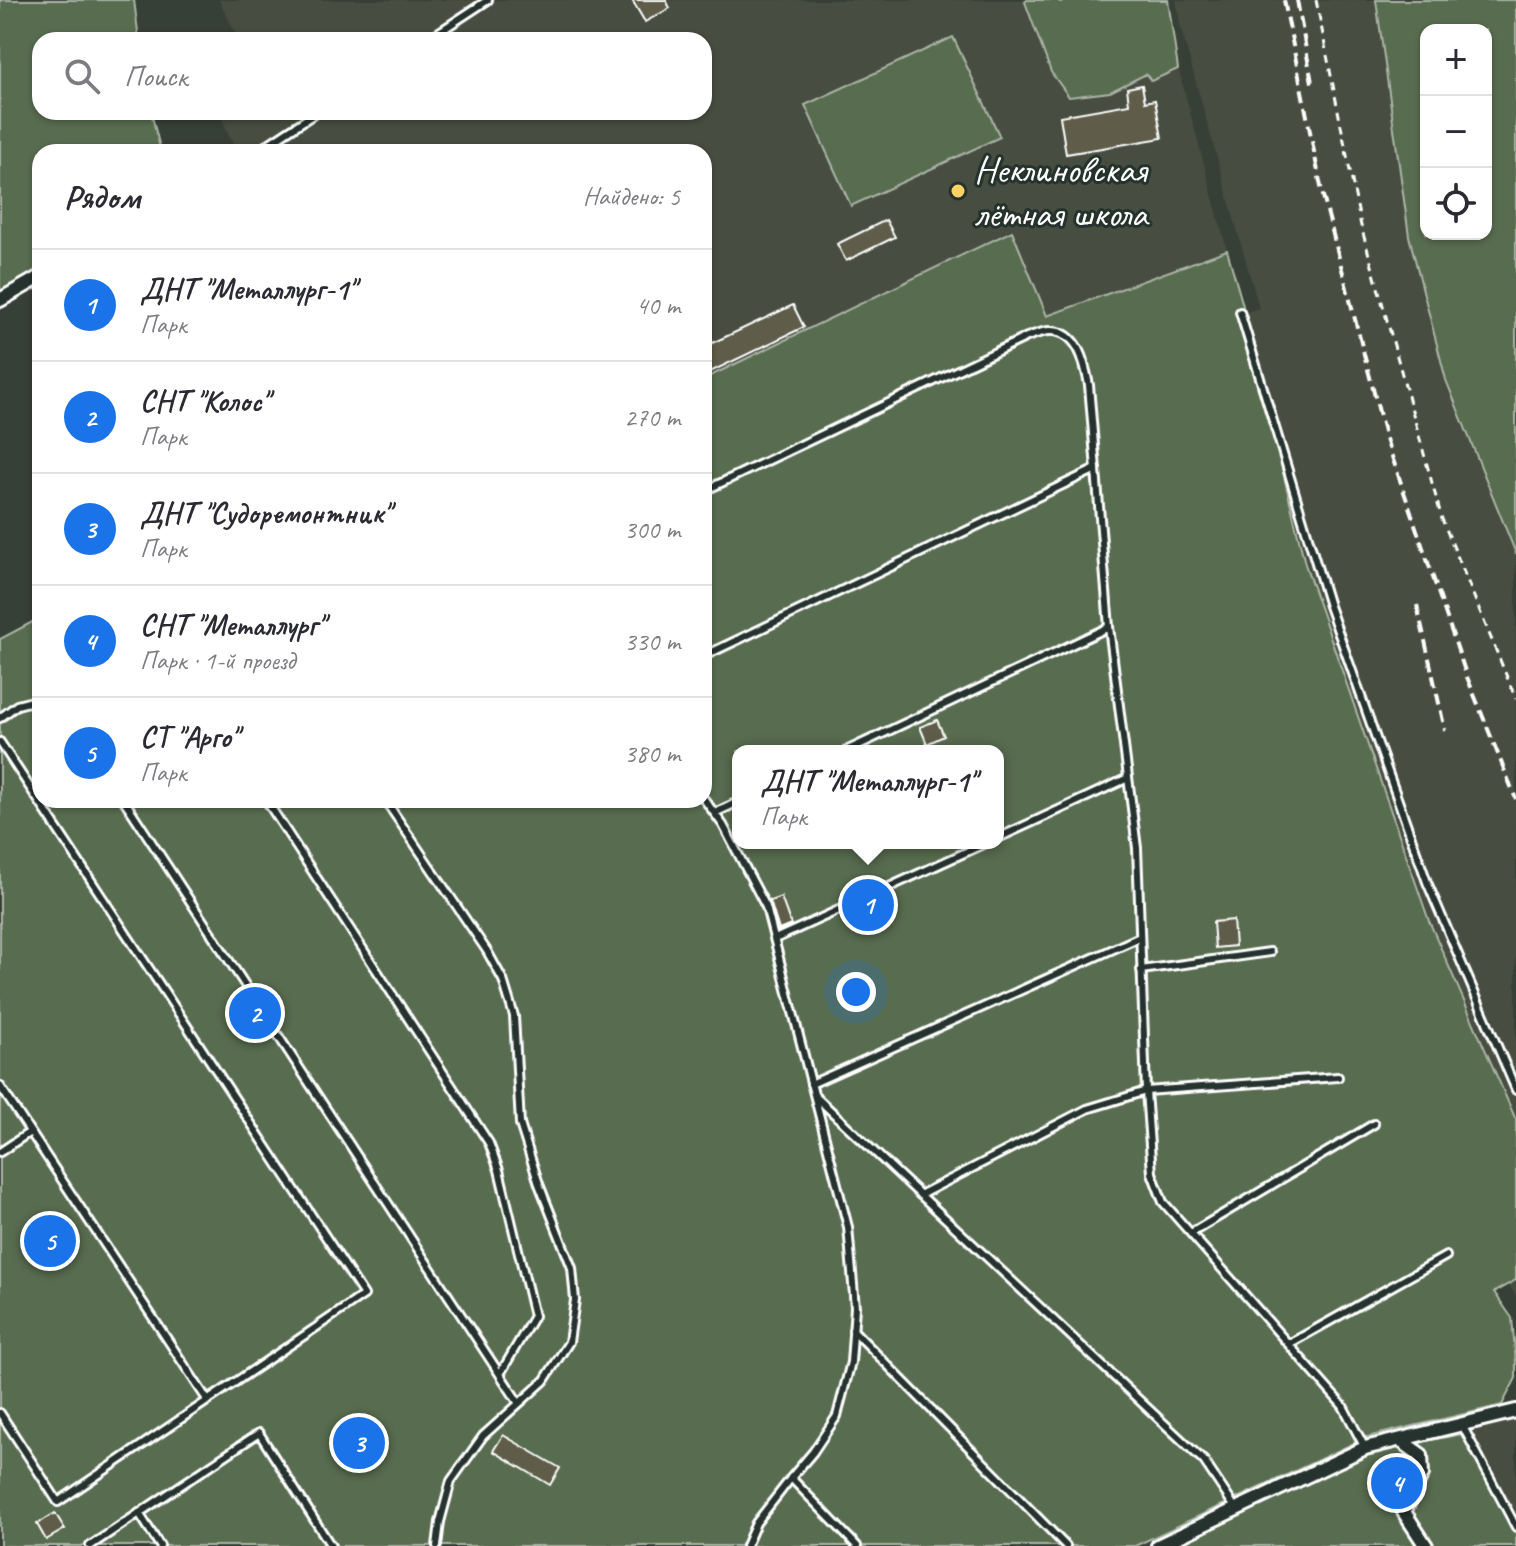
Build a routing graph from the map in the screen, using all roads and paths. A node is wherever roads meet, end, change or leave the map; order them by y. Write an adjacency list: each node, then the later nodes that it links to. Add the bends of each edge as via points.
1 (488, 0): 3 (lane)
2 (1316, 0): 13 (path, via 1361,226 1442,519)
3 (439, 32)
4 (305, 120): 5 (lane)
5 (268, 144)
6 (32, 282): 7 (street)
7 (0, 300)
8 (1240, 312): 38 (lane, via 1339,635 1427,882)
9 (1096, 469): 10 (lane, via 1083,356 1066,335 1050,330); 11 (lane); 12 (lane)
10 (712, 487)
11 (1109, 627): 17 (lane); 18 (lane)
12 (712, 652)
13 (1516, 699)
14 (32, 701): 15 (lane)
15 (0, 718)
16 (0, 742): 19 (lane)
17 (859, 745)
18 (1128, 778): 27 (lane); 31 (lane)
19 (32, 791)
20 (732, 805): 26 (lane)
21 (43, 808): 50 (lane, via 364,1295)
22 (129, 808): 49 (lane)
23 (271, 808): 49 (lane, via 489,1143 534,1316)
24 (390, 808): 51 (lane, via 503,980 514,1016 520,1124 572,1268 575,1300 569,1342 544,1381)
25 (711, 808): 26 (lane)
26 (715, 813): 28 (lane)
27 (1004, 835)
28 (732, 842)
29 (736, 849): 32 (lane, via 766,907)
30 (973, 849): 32 (lane)
31 (1140, 937): 34 (lane); 36 (lane)
32 (775, 939): 36 (lane)
33 (1270, 952): 34 (lane)
34 (1141, 970): 39 (lane)
35 (1338, 1077): 39 (lane)
36 (811, 1084): 40 (lane)
37 (0, 1086): 42 (lane)
38 (1516, 1090)
39 (1146, 1091): 44 (lane, via 1087,1109); 45 (lane, via 1152,1173 1163,1202)
40 (815, 1096): 44 (lane); 47 (lane, via 848,1227)
41 (1374, 1124): 45 (lane)
42 (30, 1132): 43 (lane); 50 (lane)
43 (0, 1152)
44 (920, 1195): 58 (lane, via 1204,1461)
45 (1191, 1233): 48 (lane)
46 (1446, 1256): 48 (lane)
47 (853, 1330): 57 (lane, via 837,1416); 67 (lane)
48 (1289, 1344): 56 (lane, via 1343,1406)
49 (500, 1374): 51 (lane)
50 (208, 1401): 53 (lane, via 58,1502)
51 (518, 1402): 64 (lane, via 483,1436 451,1481)
52 (1516, 1411): 54 (street)
53 (0, 1413)
54 (1462, 1425): 55 (street); 60 (lane)
55 (1400, 1440): 56 (street); 69 (street, via 1421,1455 1422,1474 1404,1512)
56 (1365, 1448): 58 (street)
57 (791, 1478): 65 (lane, via 756,1523); 66 (lane)
58 (1236, 1509): 68 (street)
59 (139, 1513): 61 (lane); 62 (lane); 63 (lane, via 259,1433)
60 (1516, 1527)
61 (90, 1546)
62 (160, 1546)
63 (331, 1546)
64 (437, 1546)
65 (746, 1546)
66 (857, 1546)
67 (1066, 1546)
68 (1158, 1546)
69 (1426, 1546)

